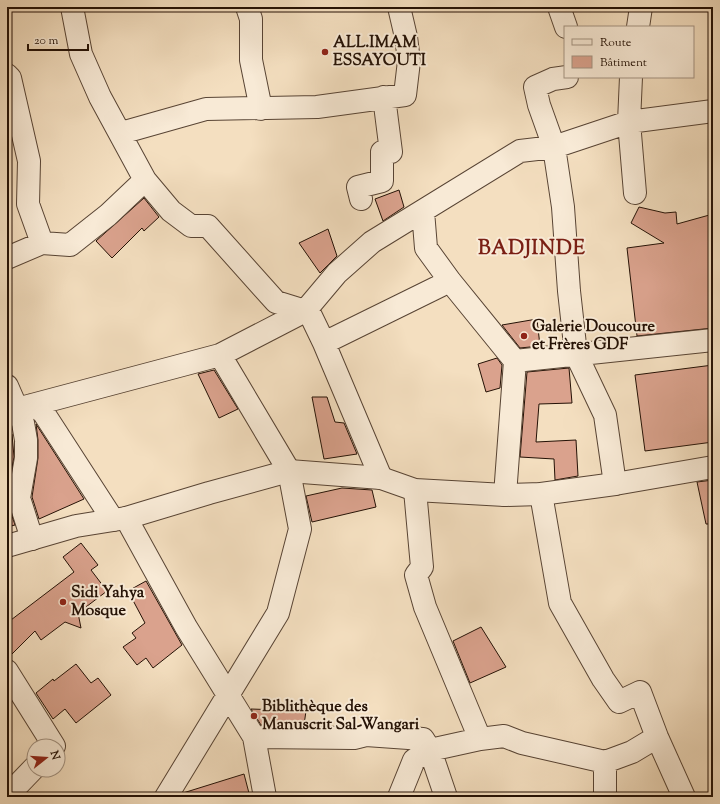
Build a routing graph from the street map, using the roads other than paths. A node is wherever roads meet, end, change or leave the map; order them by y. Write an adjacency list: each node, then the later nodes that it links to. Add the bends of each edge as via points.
1 (72, 7): 15 (street, via 81,54)
2 (247, 7): 12 (street, via 251,20 251,60)
3 (400, 7): 11 (street, via 409,61 405,95)
4 (560, 7): 6 (street)
5 (641, 7): 7 (street)
6 (566, 26)
7 (638, 26)
8 (7, 74): 21 (street, via 29,161 28,204)
9 (564, 77): 16 (street, via 535,87)
10 (631, 78): 14 (street)
11 (384, 97): 12 (street, via 317,108); 19 (street, via 390,152 382,152 382,180 358,187)
12 (261, 109): 15 (street, via 206,109)
13 (713, 111): 14 (street)
14 (629, 122): 16 (street); 18 (street)
15 (120, 133): 17 (street)
16 (554, 147): 20 (street, via 520,150); 27 (street, via 563,207)
17 (145, 180): 21 (street, via 108,215 70,245); 24 (street, via 171,211 191,226 208,226 276,302)
18 (635, 193)
19 (361, 199)
20 (423, 211): 23 (street, via 426,248); 24 (street, via 372,242 336,272)
21 (42, 243): 22 (street)
22 (7, 258)
23 (450, 281): 26 (street); 29 (street)
24 (305, 311): 26 (street, via 311,316); 28 (street)
25 (713, 340): 27 (street)
26 (324, 343): 34 (street)
27 (576, 354): 29 (street); 35 (street, via 605,415)
28 (220, 355): 31 (street); 33 (street)
29 (515, 361): 38 (street)
30 (7, 386): 31 (street)
31 (19, 408): 39 (street, via 43,412); 40 (street, via 26,440 26,458 19,498)
32 (713, 467): 35 (street)
33 (289, 471): 34 (street); 39 (street); 43 (street, via 300,529 278,614)
34 (381, 478): 36 (street)
35 (615, 484): 37 (street)
36 (415, 490): 38 (street); 47 (street, via 422,566 416,575 425,607)
37 (541, 494): 38 (street); 45 (street, via 560,603 619,702 640,692)
38 (505, 495)
39 (119, 519): 40 (street, via 76,526); 43 (street)
40 (32, 539): 41 (street)
41 (7, 546)
42 (7, 671): 46 (street)
43 (229, 694): 44 (street); 52 (street)
44 (254, 737): 48 (street, via 354,738 366,735 423,739); 53 (street)
45 (658, 737): 49 (street, via 632,752); 57 (street)
46 (49, 738)
47 (480, 740): 48 (street); 49 (street, via 504,736 522,743)
48 (430, 750): 54 (street, via 414,760); 55 (street)
49 (605, 762): 56 (street)
50 (26, 776): 51 (street)
51 (7, 796)
52 (166, 797)
53 (265, 797)
54 (399, 797)
55 (446, 797)
56 (605, 797)
57 (684, 797)

